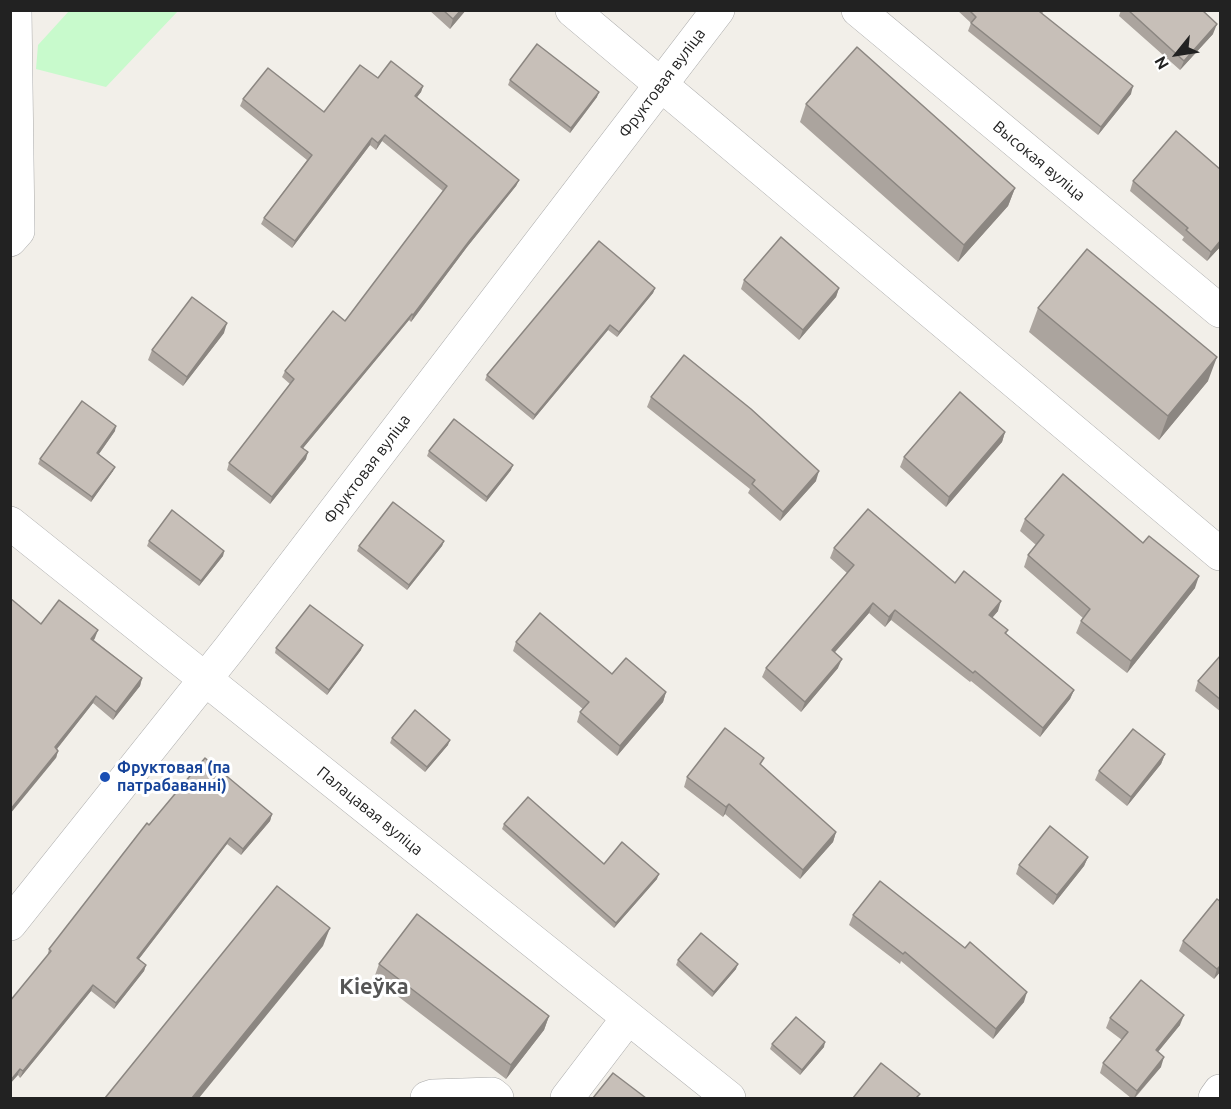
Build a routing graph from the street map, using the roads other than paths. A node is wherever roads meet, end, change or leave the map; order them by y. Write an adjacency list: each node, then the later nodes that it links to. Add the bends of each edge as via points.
1 (15, 10): 6 (street, via 18,231)
2 (572, 10): 5 (street)
3 (718, 10): 5 (street, Фруктовая вуліца)
4 (858, 10): 7 (street, Высокая вуліца)
5 (660, 86): 9 (street); 10 (street, Фруктовая вуліца)
6 (10, 240)
7 (1221, 311)
8 (10, 523): 10 (street, Палацавая вуліца)
9 (1221, 554)
10 (206, 680): 11 (street, Фруктовая вуліца); 12 (street, Палацавая вуліца)
11 (10, 924)
12 (628, 1018): 16 (street); 17 (street, Палацавая вуліца)
13 (1221, 1091): 18 (street)
14 (427, 1098): 15 (street, via 492,1094)
15 (497, 1098)
16 (567, 1098)
17 (729, 1098)
18 (1215, 1098)

